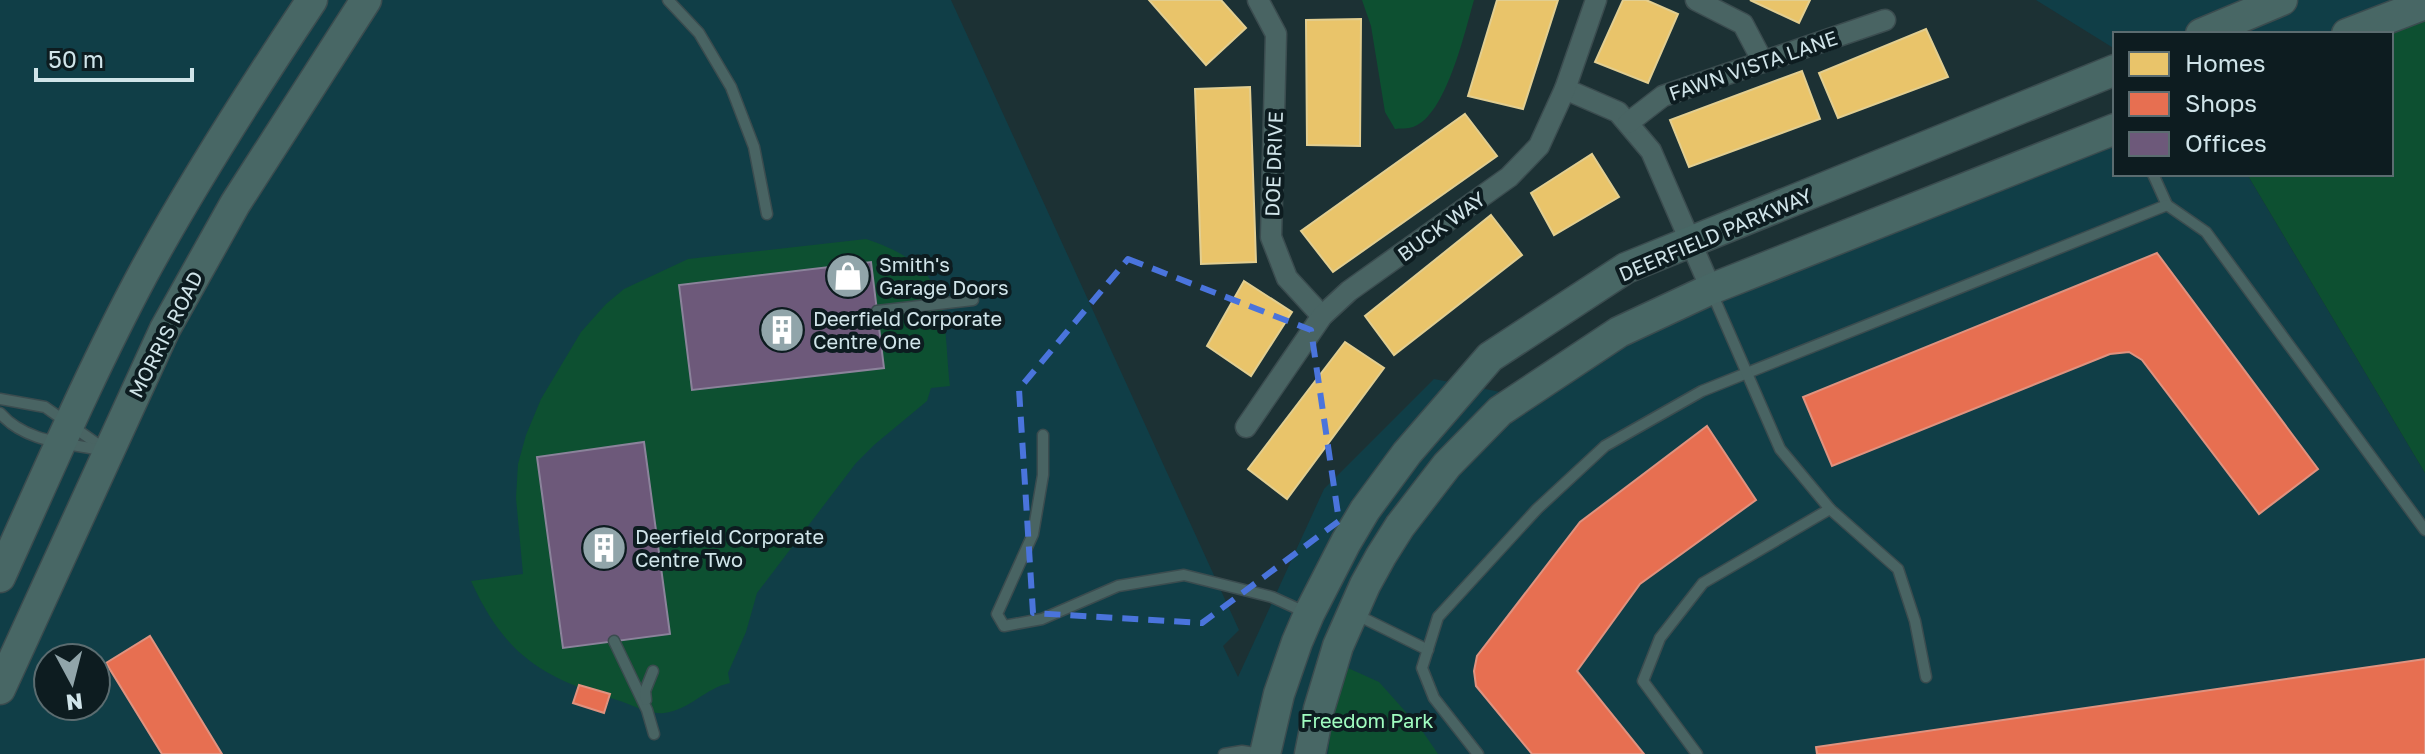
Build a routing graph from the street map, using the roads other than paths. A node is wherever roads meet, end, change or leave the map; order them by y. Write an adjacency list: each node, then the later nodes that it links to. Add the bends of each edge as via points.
1 (312, 0): 29 (main road, via 161,242)
2 (366, 0): 31 (main road, MORRIS ROAD, via 206,254)
3 (668, 0): 19 (lane, via 699,33 731,87 754,147)
4 (1258, 0): 24 (street, DOE DRIVE, via 1276,34 1271,237 1287,278)
5 (1596, 0): 14 (street, BUCK WAY)
6 (1696, 0): 12 (street, via 1743,24)
7 (2277, 1): 10 (main road)
8 (2425, 4): 11 (main road)
9 (1885, 20): 12 (street, FAWN VISTA LANE)
10 (2205, 32)
11 (2352, 32)
12 (1763, 62): 15 (street, FAWN VISTA LANE, via 1663,96)
13 (2113, 71): 20 (main road, DEERFIELD PARKWAY)
14 (1565, 89): 15 (street, via 1618,112); 24 (street, BUCK WAY, via 1539,146 1509,177)
15 (1628, 123): 20 (street, via 1651,151)
16 (2113, 130): 21 (main road)
17 (2154, 176): 18 (lane)
18 (2167, 205): 25 (lane); 33 (lane, via 2206,232)
19 (767, 214)
20 (1691, 242): 21 (street); 36 (main road, DEERFIELD PARKWAY, via 1626,268 1490,357 1372,501)
21 (1711, 289): 25 (lane); 35 (main road, via 1619,332 1500,411 1424,494 1381,556)
22 (973, 300): 23 (lane)
23 (877, 311)
24 (1322, 316): 28 (street, BUCK WAY)
25 (1747, 373): 32 (lane, via 1780,449); 38 (lane, via 1702,391 1605,446 1537,509 1438,617)
26 (0, 399): 29 (lane, via 45,407)
27 (0, 413): 29 (lane, via 34,437)
28 (1246, 427)
29 (66, 433): 31 (lane); 31 (lane); 34 (main road)
30 (1043, 435): 36 (lane, via 1043,475 1033,534 997,614 1004,626 1042,619 1118,586 1184,575 1272,597)
31 (107, 451): 41 (main road, MORRIS ROAD)
32 (1830, 509): 40 (lane, via 1898,569); 48 (lane, via 1703,583 1660,638 1643,681)
33 (2425, 530)
34 (0, 577)
35 (1352, 612): 38 (lane); 46 (main road, via 1328,678)
36 (1309, 614): 45 (main road, DEERFIELD PARKWAY)
37 (614, 641): 42 (lane)
38 (1428, 650): 47 (lane, via 1422,668 1434,698)
39 (653, 671): 42 (lane, via 645,691)
40 (1926, 677)
41 (0, 689)
42 (647, 710): 43 (lane)
43 (654, 734)
44 (1224, 754): 45 (lane)
45 (1263, 754)
46 (1310, 754)
47 (1478, 754)
48 (1697, 754)

